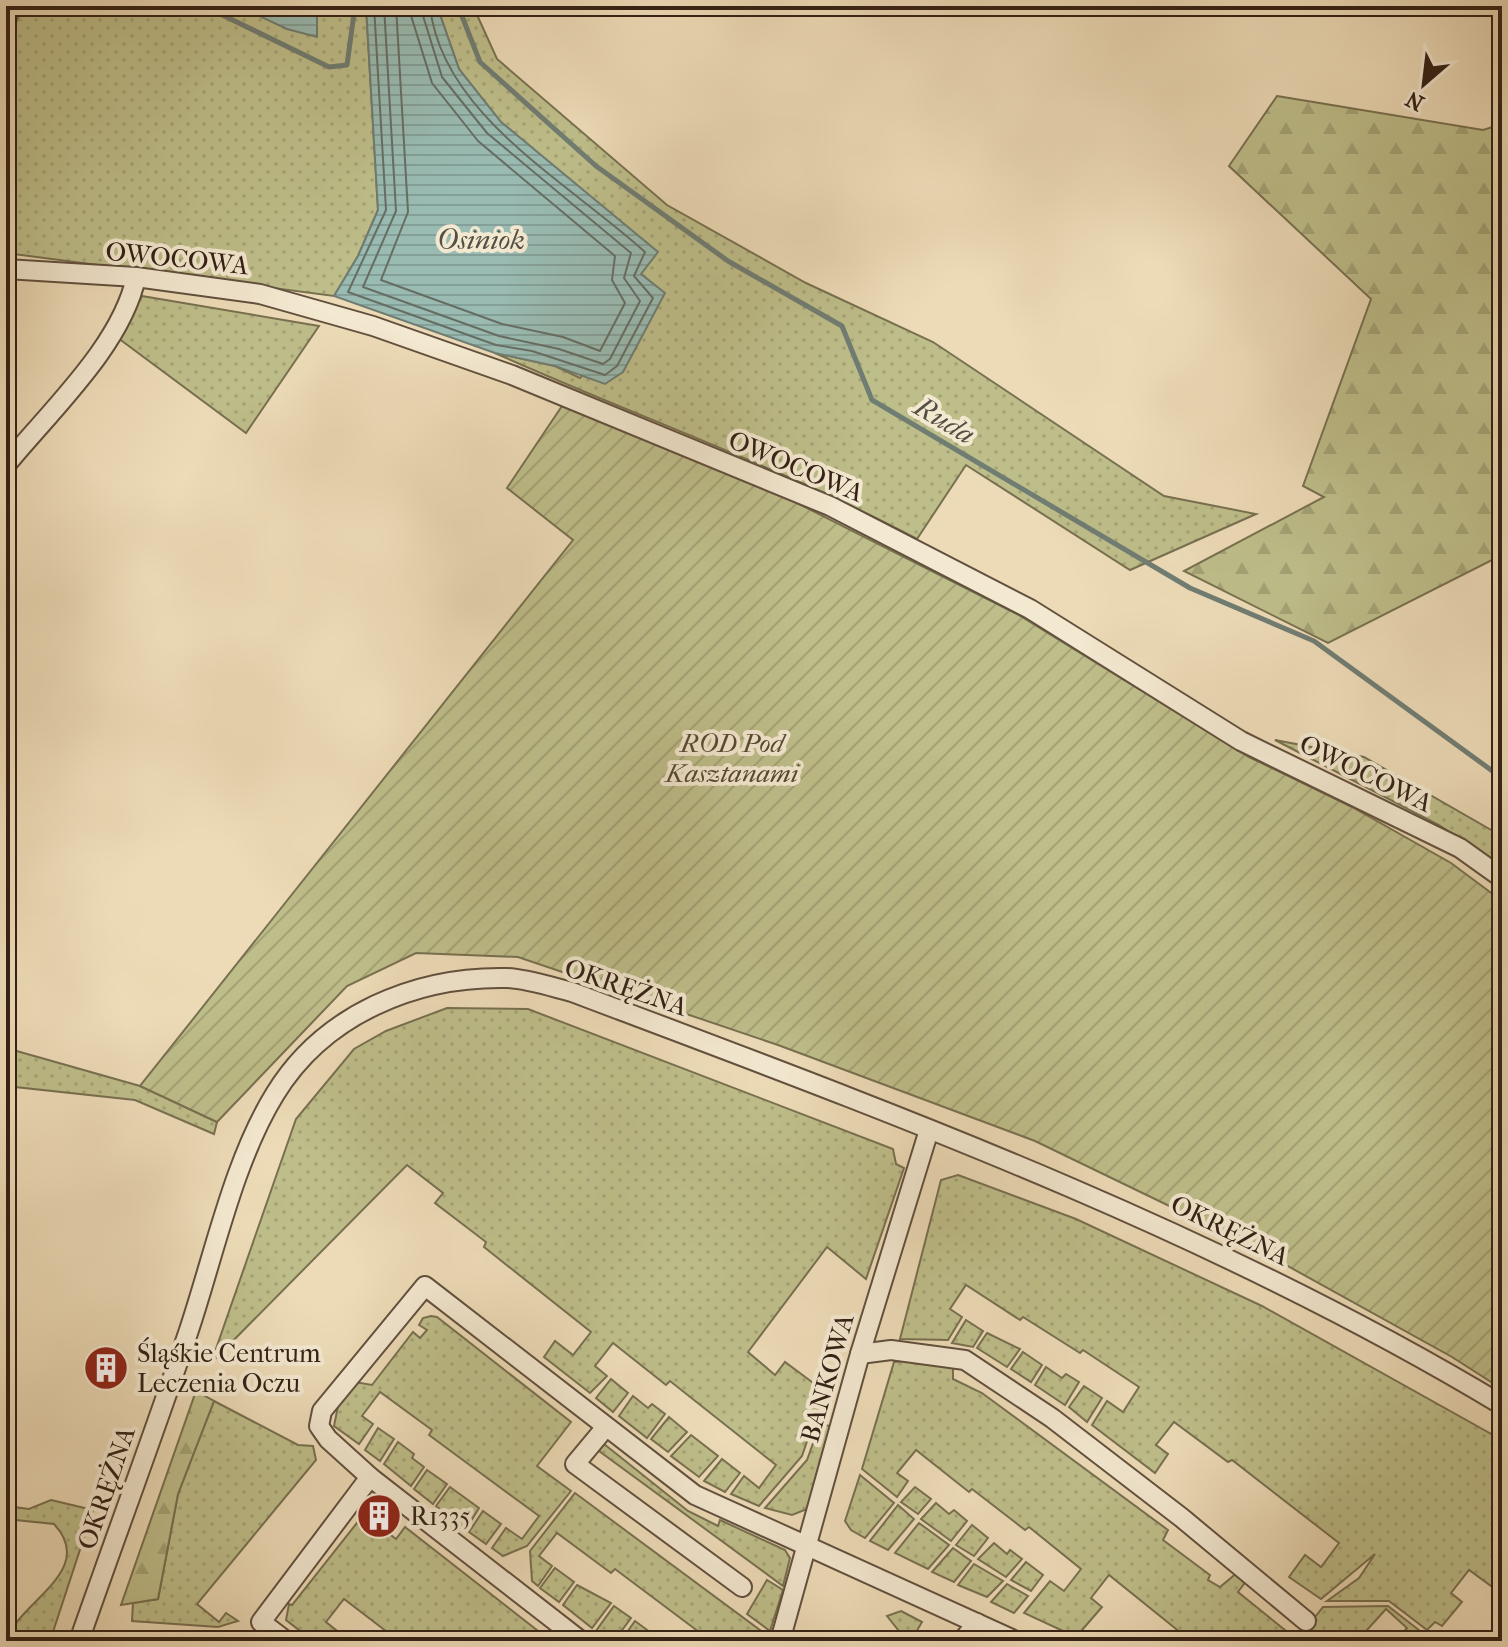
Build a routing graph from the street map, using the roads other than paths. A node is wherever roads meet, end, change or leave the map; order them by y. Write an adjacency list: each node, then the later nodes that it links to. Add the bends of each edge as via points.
1 (6, 269): 2 (street, OWOCOWA)
2 (136, 277): 3 (street, via 116,332); 4 (street, OWOCOWA, via 260,294 373,326 521,379 830,506 1030,609 1241,741 1460,848)
3 (6, 465)
4 (1502, 878)
5 (929, 1130): 6 (street, BANKOWA); 7 (street, OKRĘŻNA, via 1238,1261); 14 (street, OKRĘŻNA, via 572,992 510,978 441,982 392,996 340,1026 292,1070 259,1124)
6 (860, 1354): 10 (street, BANKOWA); 12 (street, via 891,1350 965,1360 1052,1418)
7 (1502, 1405)
8 (605, 1428): 9 (street, via 425,1286 322,1411 319,1426 328,1439); 10 (street, via 695,1495); 11 (street, via 575,1464)
9 (370, 1477): 15 (street, via 261,1622); 16 (street)
10 (807, 1544): 13 (street); 17 (street, BANKOWA)
11 (742, 1587)
12 (1306, 1621)
13 (977, 1623): 18 (street); 19 (street)
14 (79, 1641)
15 (286, 1641)
16 (581, 1641)
17 (780, 1641)
18 (962, 1641)
19 (1016, 1641)

